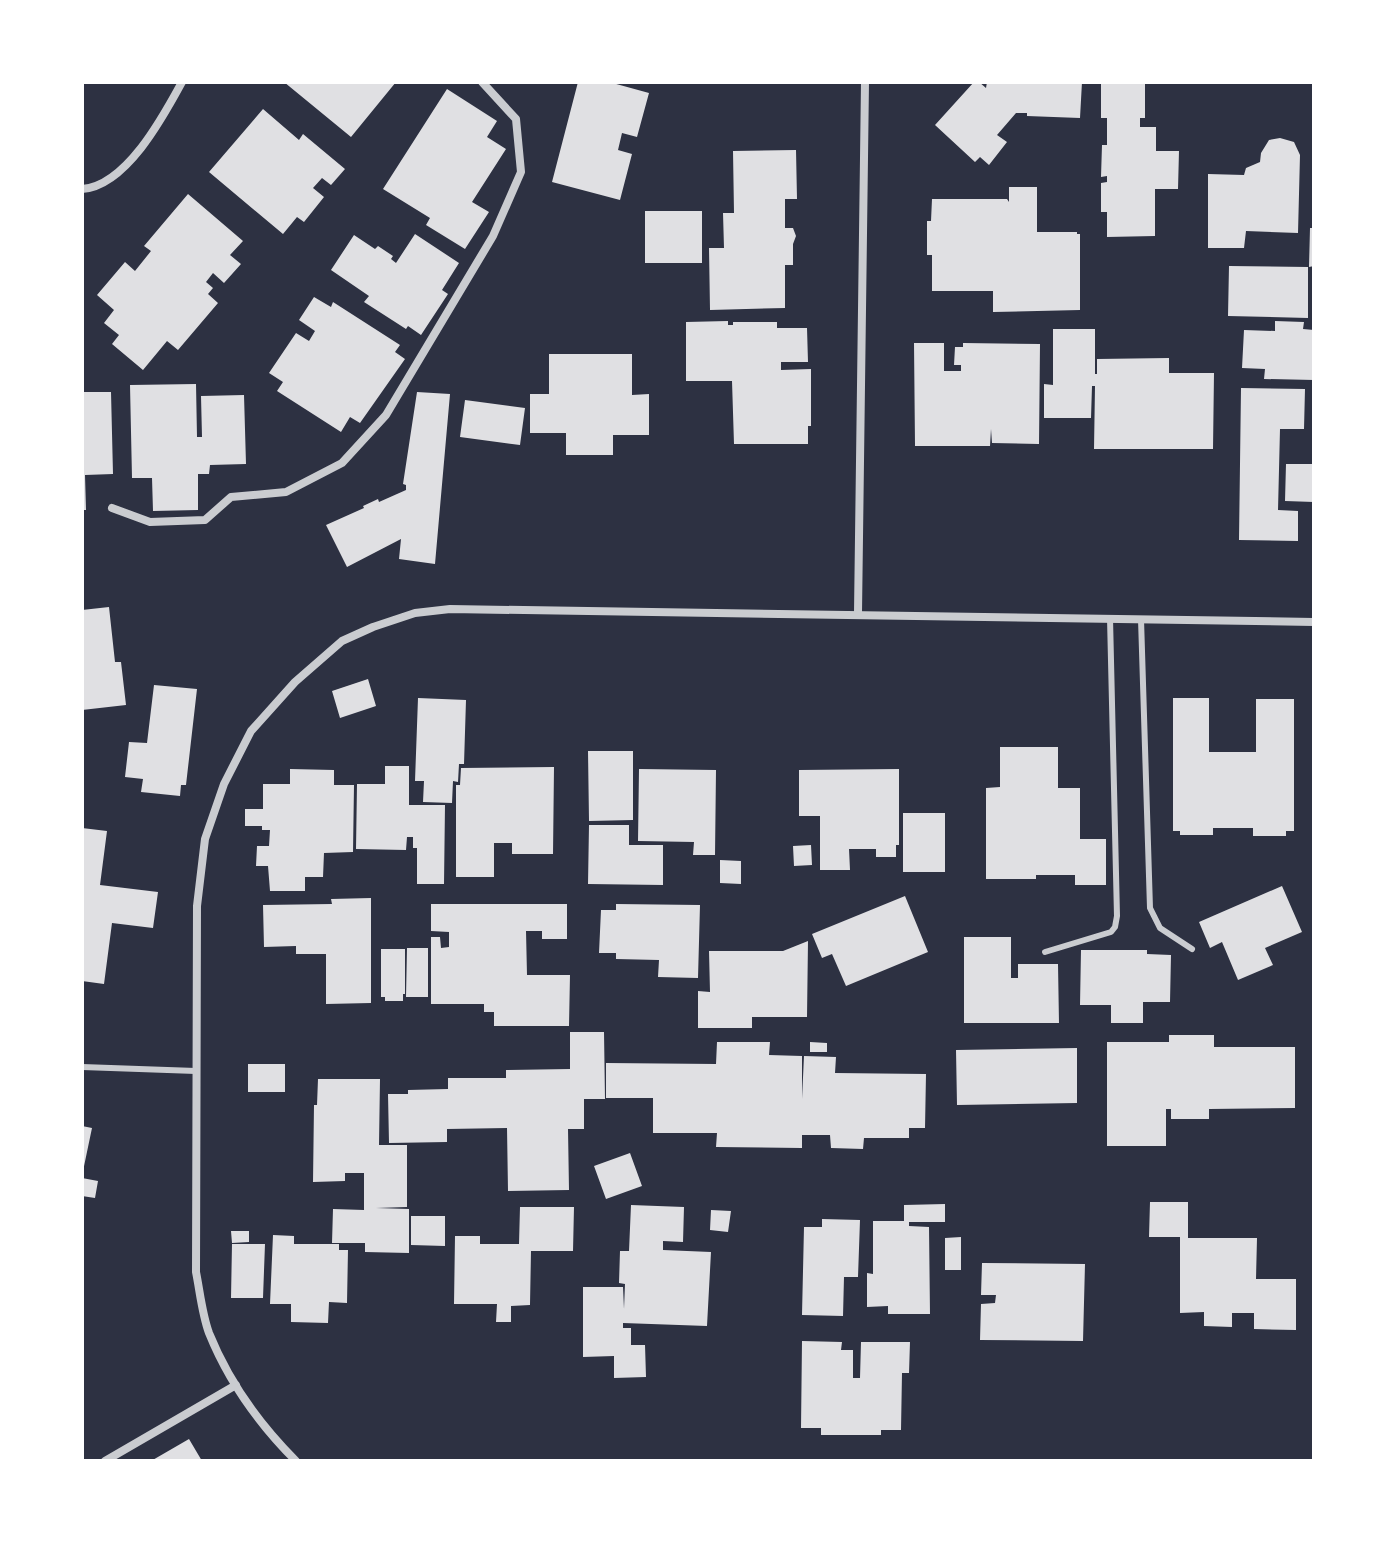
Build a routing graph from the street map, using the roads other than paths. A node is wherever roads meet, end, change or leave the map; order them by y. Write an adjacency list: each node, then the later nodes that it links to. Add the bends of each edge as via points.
1 (182, 82): 4 (street, via 144,143 116,175)
2 (482, 82): 5 (street, via 516,119 521,172 493,236 386,415 342,463 286,492 231,497 205,520 150,522)
3 (865, 82): 6 (street)
4 (82, 189)
5 (112, 508)
6 (858, 613): 7 (street); 13 (street, via 450,609 415,613 342,641 251,731 214,812 205,839 197,906)
7 (1110, 618): 8 (street); 11 (lane, via 1115,927)
8 (1141, 619): 9 (street); 10 (lane, via 1150,908 1160,928)
9 (1314, 622)
10 (1192, 949)
11 (1045, 952)
12 (82, 1067): 13 (lane)
13 (196, 1071): 14 (street, via 196,1272 208,1330)
14 (236, 1385): 15 (street); 16 (street)
15 (288, 1453): 17 (street); 18 (street)
16 (105, 1461)
17 (282, 1461)
18 (296, 1461)

